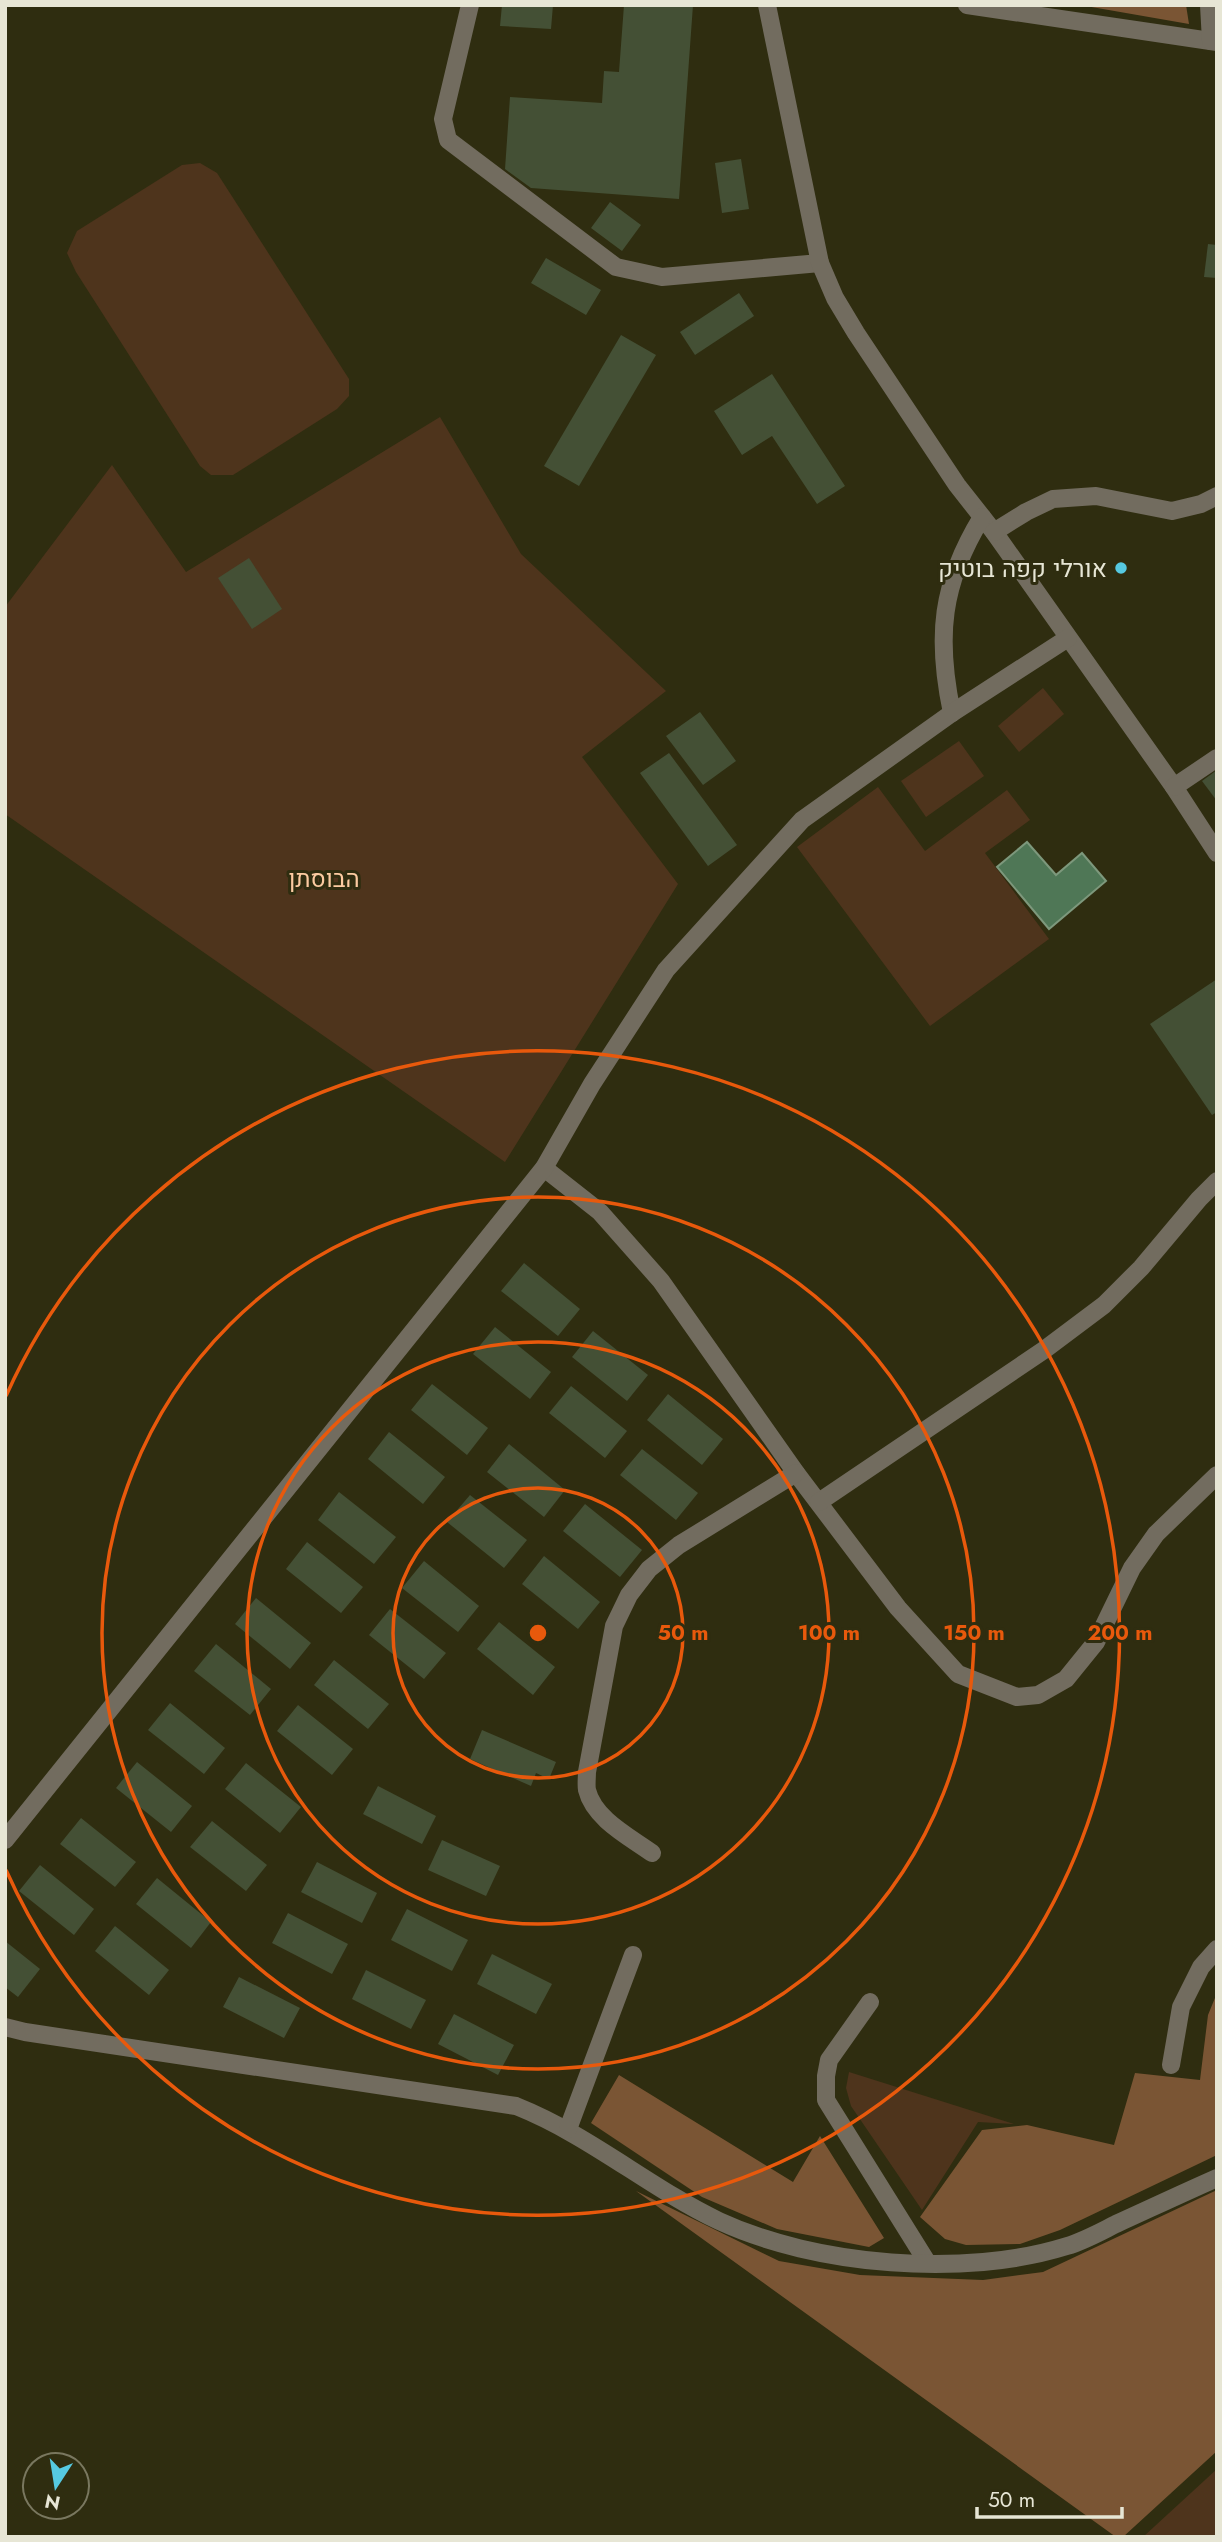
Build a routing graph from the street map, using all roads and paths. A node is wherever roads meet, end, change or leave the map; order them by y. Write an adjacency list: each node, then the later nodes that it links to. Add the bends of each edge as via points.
1 (470, 5): 6 (street, via 443,118 448,140 616,267 662,277)
2 (767, 5): 6 (street)
3 (967, 5): 5 (street)
4 (1209, 5): 5 (street)
5 (1214, 41)
6 (820, 263): 8 (street, via 856,332)
7 (1217, 496): 9 (street, via 1201,505 1171,511 1096,496 1053,499)
8 (982, 517): 9 (street); 11 (street, via 965,544 943,620)
9 (994, 532): 10 (street)
10 (1068, 638): 11 (street); 13 (street)
11 (952, 713): 15 (street, via 802,820 723,904 666,970)
12 (1217, 758): 13 (street)
13 (1174, 787): 14 (street)
14 (1217, 853)
15 (544, 1168): 17 (street, via 600,1212 661,1281); 20 (street)
16 (1217, 1181): 19 (street, via 1104,1305)
17 (796, 1473): 19 (street); 21 (street, via 679,1545 649,1569 614,1626 587,1790 614,1826)
18 (1217, 1475): 19 (street, via 1156,1534 1132,1568 1096,1642 1066,1679 1038,1695 1017,1697 958,1674 940,1657)
19 (819, 1502)
20 (5, 1840)
21 (652, 1853)
22 (1217, 1949): 26 (street, via 1201,1967 1181,2007)
23 (633, 1955): 27 (street)
24 (870, 2003): 29 (street, via 829,2060 827,2100)
25 (5, 2027): 27 (street, via 516,2106)
26 (1171, 2065)
27 (568, 2129): 29 (street, via 718,2220 765,2240 820,2253)
28 (1217, 2178): 29 (street, via 1070,2245 1020,2259)
29 (927, 2263)

